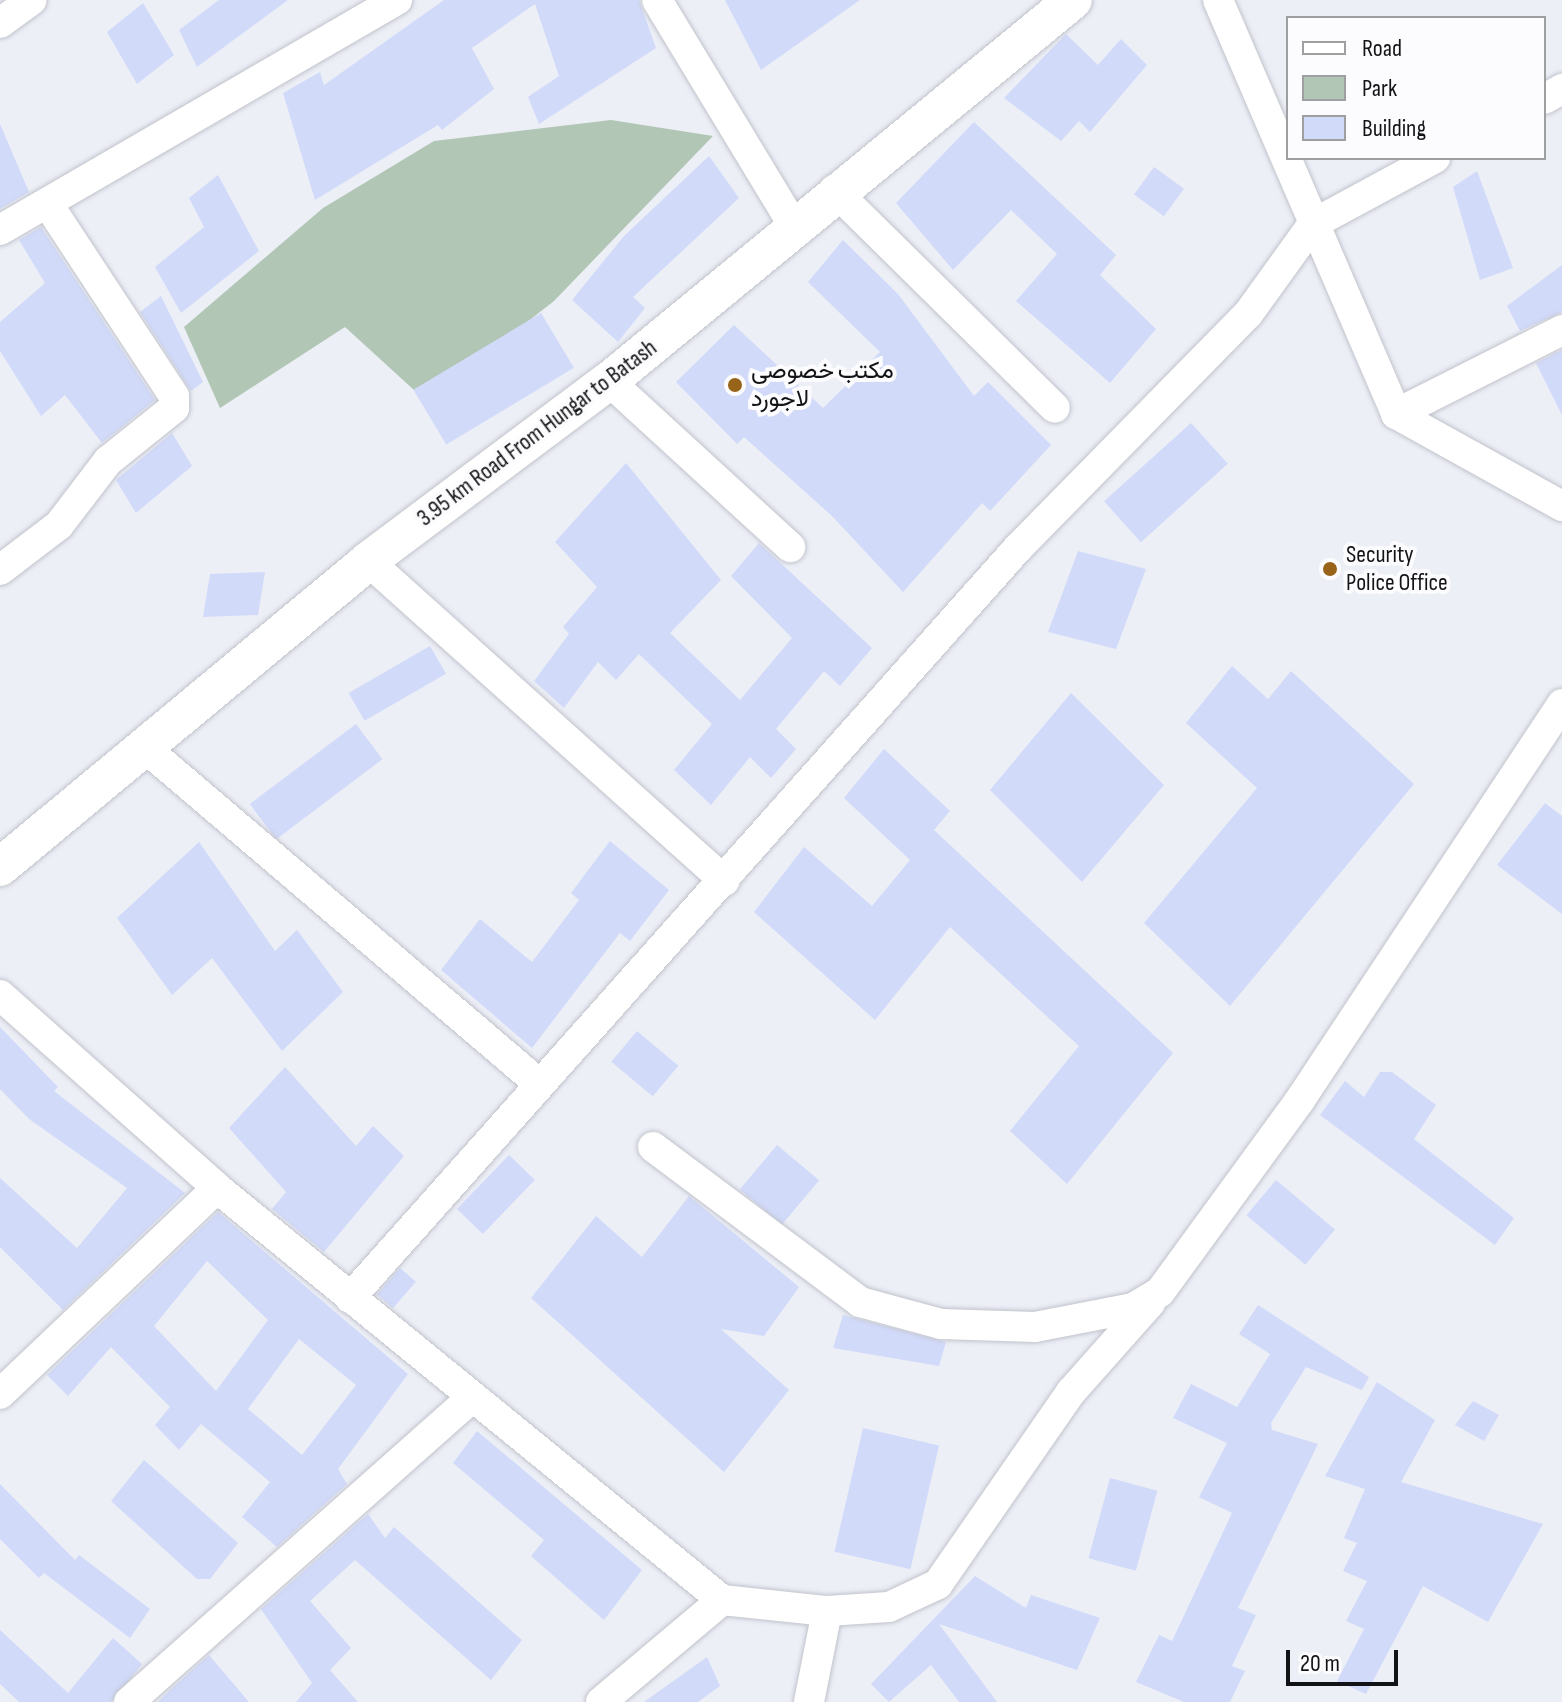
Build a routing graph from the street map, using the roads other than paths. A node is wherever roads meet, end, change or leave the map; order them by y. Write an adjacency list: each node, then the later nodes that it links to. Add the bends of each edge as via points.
1 (32, 0): 6 (street)
2 (397, 0): 9 (street)
3 (657, 0): 11 (street)
4 (1073, 0): 8 (street, 3.95 km Road From Hungar to Batash)
5 (1218, 0): 10 (street)
6 (0, 23)
7 (1431, 160): 10 (street)
8 (834, 190): 11 (street, 3.95 km Road From Hungar to Batash); 15 (street)
9 (47, 203): 12 (street); 20 (street, via 174,396 174,408 108,461 59,525)
10 (1313, 224): 16 (street); 24 (street, via 1248,314 1018,548)
11 (795, 228): 14 (street, 3.95 km Road From Hungar to Batash)
12 (0, 230)
13 (1562, 330): 16 (street)
14 (609, 381): 18 (street); 19 (street, 3.95 km Road From Hungar to Batash)
15 (1055, 408)
16 (1396, 414): 17 (street)
17 (1562, 506)
18 (790, 547)
19 (368, 561): 22 (street, 3.95 km Road From Hungar to Batash); 24 (street)
20 (0, 570)
21 (1562, 704): 29 (street, via 1300,1100)
22 (144, 747): 23 (street, 3.95 km Road From Hungar to Batash); 26 (street)
23 (0, 867)
24 (725, 881): 26 (street)
25 (0, 995): 28 (street)
26 (537, 1082): 30 (street)
27 (653, 1147): 29 (street, via 860,1302 941,1324 1035,1327 1133,1308)
28 (217, 1188): 30 (street); 31 (street)
29 (1160, 1292): 34 (street, via 1071,1392 938,1584 889,1607)
30 (350, 1298): 32 (street)
31 (0, 1394)
32 (471, 1398): 33 (street); 35 (street)
33 (722, 1600): 34 (street); 36 (street)
34 (827, 1611): 37 (street)
35 (129, 1702)
36 (601, 1702)
37 (809, 1702)

